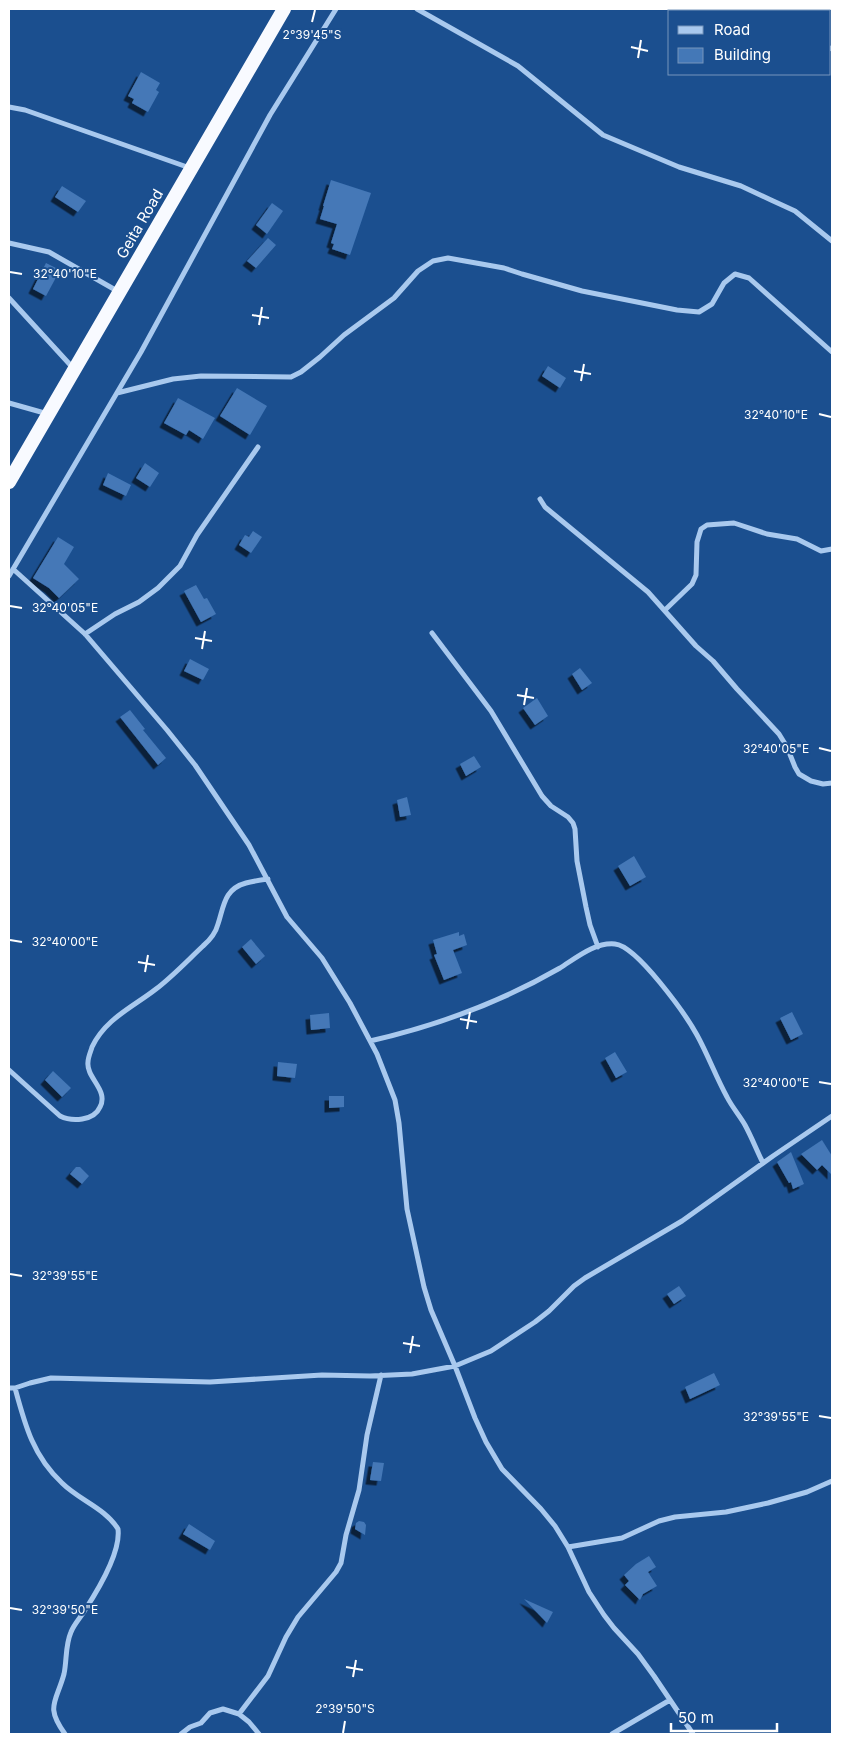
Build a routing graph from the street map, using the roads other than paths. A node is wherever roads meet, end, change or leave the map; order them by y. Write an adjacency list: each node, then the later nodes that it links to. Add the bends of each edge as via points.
1 (284, 9): 5 (highway, Geita Road)
2 (336, 9): 12 (street, via 270,115)
3 (417, 9): 6 (street, via 518,66 603,135 679,167 741,186 772,200 795,212)
4 (9, 107): 5 (street)
5 (191, 168): 8 (highway, Geita Road)
6 (832, 241)
7 (9, 243): 8 (street, via 50,252)
8 (119, 292): 11 (highway, Geita Road)
9 (9, 298): 11 (street)
10 (832, 352): 12 (street, via 749,278 735,274 724,284 712,304 699,312 582,291 504,268 448,258 433,261 418,271 394,298 291,377 201,376)
11 (74, 369): 14 (highway, Geita Road)
12 (117, 393): 19 (street)
13 (9, 403): 14 (street)
14 (48, 414): 16 (highway, Geita Road)
15 (258, 447): 23 (street, via 214,508 180,566 139,602)
16 (9, 482)
17 (540, 499): 21 (street, via 545,507 648,592)
18 (832, 549): 21 (street, via 820,551 797,539 767,534 734,522 707,525 701,529 697,542 696,575 692,584)
19 (13, 569): 20 (street); 23 (street)
20 (9, 576)
21 (665, 610): 24 (street, via 779,734 799,774 811,781)
22 (432, 633): 26 (street, via 491,711 542,796 573,823 588,916)
23 (85, 634): 25 (street, via 195,764)
24 (832, 783)
25 (268, 879): 27 (street, via 287,916 332,973); 28 (street, via 237,886 227,894 218,926 204,945 158,988 118,1015 105,1028 93,1046 88,1062 89,1071 101,1091 101,1106 97,1112 89,1117 68,1120)
26 (598, 947): 27 (street, via 534,982 472,1010 406,1033); 30 (street, via 615,944 625,947 669,995 697,1034)
27 (370, 1041): 31 (street, via 395,1100 407,1210 430,1310)
28 (9, 1070)
29 (832, 1116): 30 (street)
30 (763, 1163): 31 (street, via 682,1221 585,1278 549,1311 516,1335 491,1351)
31 (455, 1366): 32 (street, via 412,1374); 35 (street, via 475,1418 502,1469 541,1508)
32 (381, 1375): 33 (street, via 210,1382 51,1378); 37 (street, via 341,1563 298,1617 268,1676)
33 (12, 1388): 38 (street, via 28,1434 46,1466 62,1484 111,1518 118,1529 113,1557 71,1631 67,1646 64,1674 53,1705 54,1716)
34 (832, 1481): 35 (street, via 768,1503 726,1512 675,1517 622,1538)
35 (568, 1547): 36 (street, via 604,1615 638,1654)
36 (670, 1700): 41 (street); 42 (street)
37 (239, 1714): 39 (street, via 217,1710); 40 (street)
38 (65, 1734)
39 (181, 1734)
40 (259, 1734)
41 (612, 1734)
42 (693, 1734)

